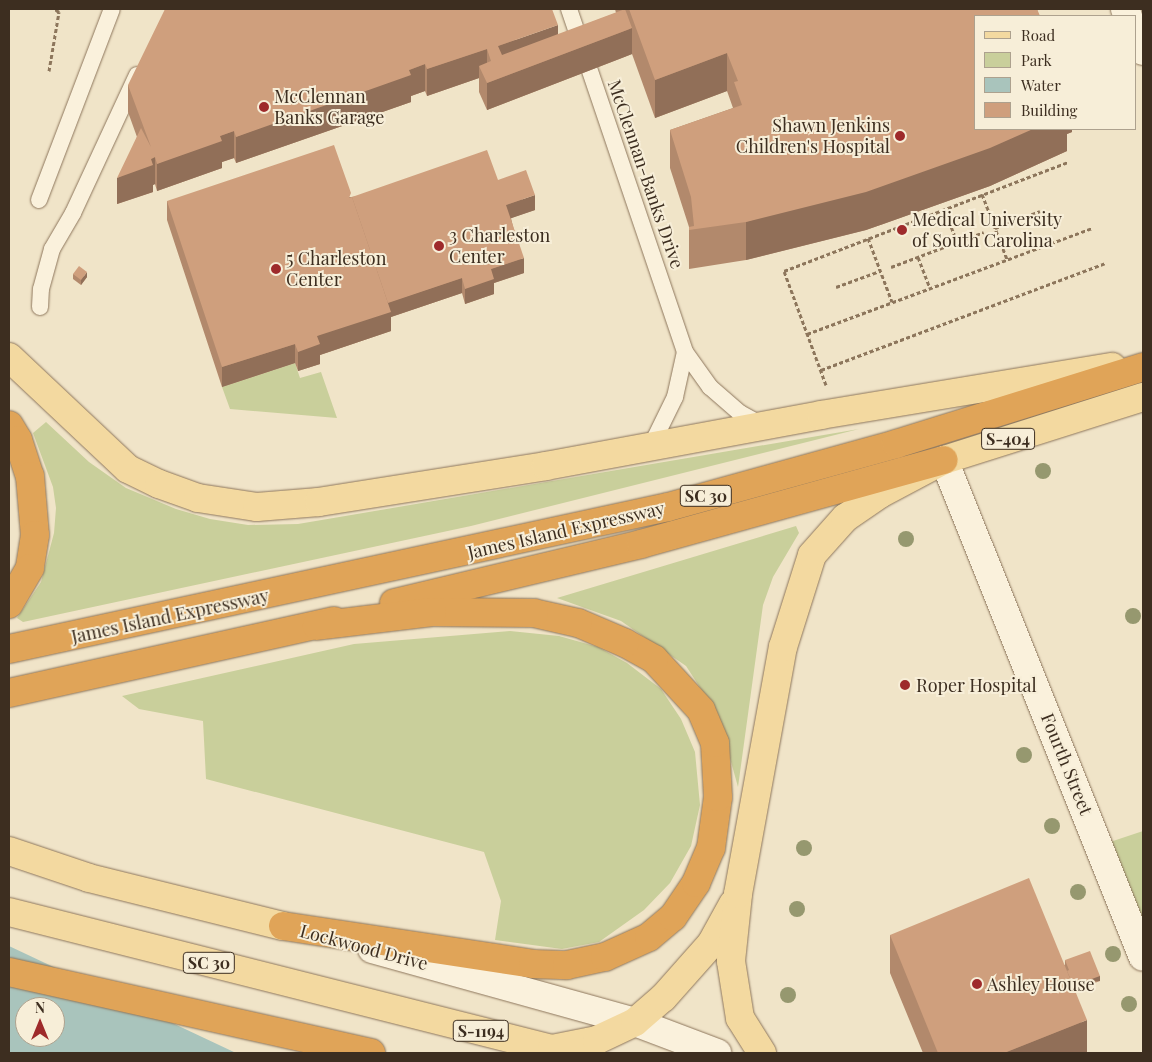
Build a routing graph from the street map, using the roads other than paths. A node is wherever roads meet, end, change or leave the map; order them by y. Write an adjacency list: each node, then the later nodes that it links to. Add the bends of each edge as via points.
1 (112, 9): 6 (lane)
2 (569, 9): 8 (lane, McClennan-Banks Drive)
3 (1137, 34): 4 (street)
4 (1143, 51)
5 (144, 62): 7 (lane, via 73,213 52,249 41,288)
6 (39, 200)
7 (40, 306)
8 (685, 352): 14 (lane, via 710,387 740,413); 15 (lane, via 675,397)
9 (9, 358): 15 (main road, via 128,469 198,498 257,506 319,502)
10 (1143, 362): 14 (main road)
11 (1143, 367): 19 (highway, James Island Expressway / SC 30, via 896,444 668,506)
12 (1143, 397): 16 (main road, S-404)
13 (9, 425): 17 (highway, via 18,440 30,476 36,535 30,568)
14 (763, 426): 15 (main road)
15 (652, 446)
16 (944, 460): 18 (highway, James Island Expressway / SC 30, via 641,544 429,593); 22 (main road, via 880,494 845,518 812,555 783,647); 26 (street, Fourth Street)
17 (9, 604)
18 (317, 626): 20 (highway, James Island Expressway / SC 30); 25 (highway, SC 30, via 432,612 478,611 534,613 578,623 654,659 701,710 715,742 718,797 711,848 696,883 678,910 649,937 605,957 567,965)
19 (9, 650)
20 (9, 693)
21 (9, 852): 24 (main road, Lockwood Drive, via 89,878)
22 (738, 894): 29 (main road, via 711,944 663,998); 33 (main road, via 731,960 735,989 740,1018)
23 (9, 912): 28 (main road, SC 30)
24 (283, 926): 25 (highway)
25 (423, 955): 29 (street, Lockwood Drive)
26 (1143, 957)
27 (9, 972): 31 (highway)
28 (409, 1014): 30 (main road, S-1194)
29 (635, 1022): 30 (main road, via 597,1040); 32 (street, Lockwood Drive)
30 (560, 1051)
31 (371, 1053)
32 (717, 1053)
33 (762, 1053)

